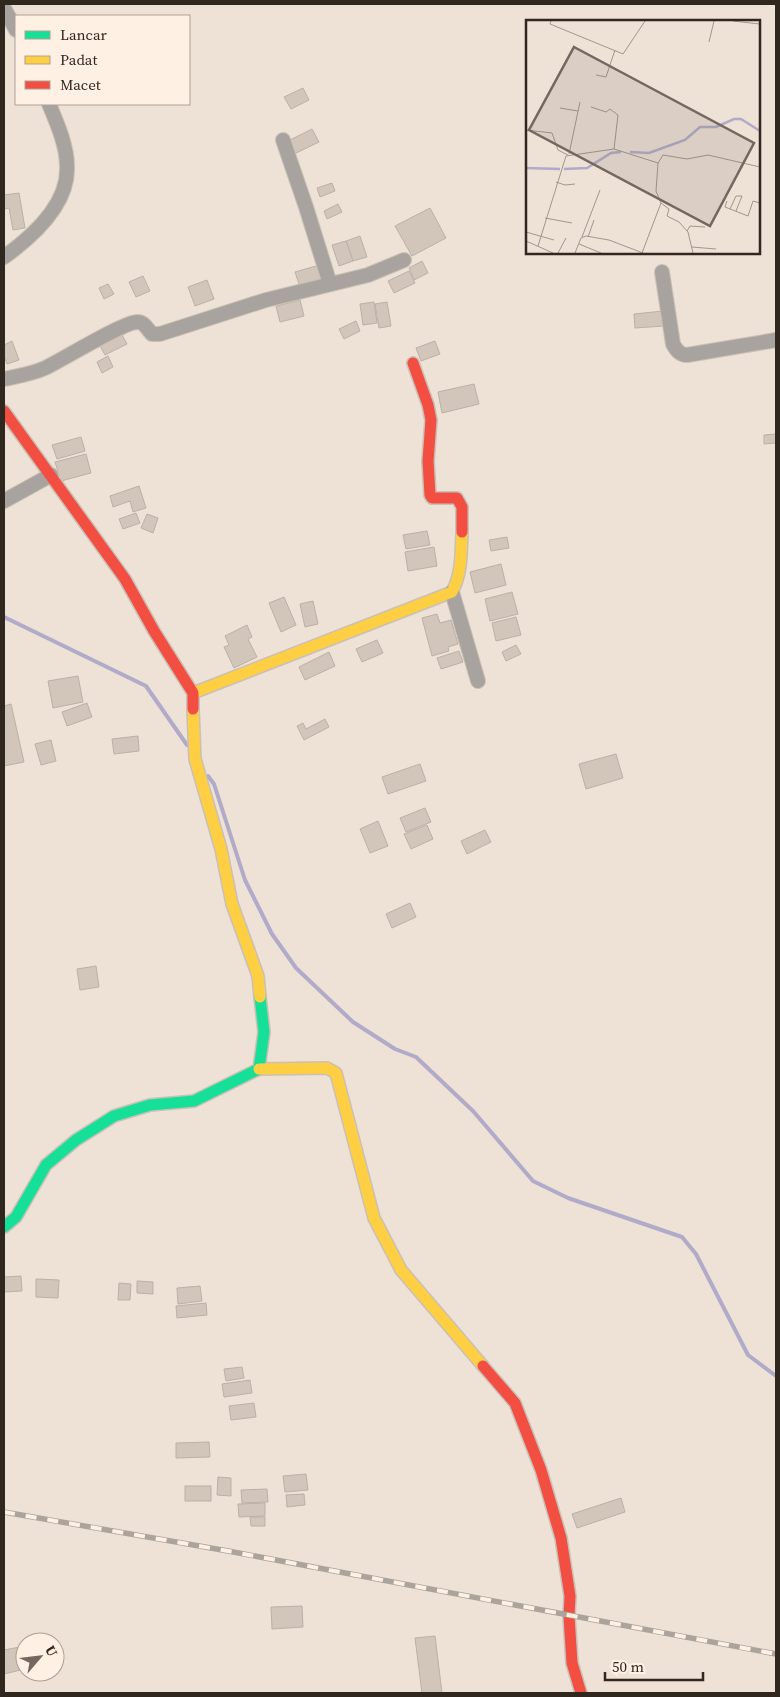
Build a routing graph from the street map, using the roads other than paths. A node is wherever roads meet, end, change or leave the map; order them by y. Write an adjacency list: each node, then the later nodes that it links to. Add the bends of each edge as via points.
1 (4, 8): 2 (street)
2 (15, 28)
3 (50, 105): 5 (street, via 64,148 67,178 48,217)
4 (283, 140): 8 (street)
5 (4, 257)
6 (404, 260): 8 (street, via 368,275)
7 (662, 272): 9 (street, via 673,344 682,354)
8 (330, 284): 11 (street, via 266,300 160,334 152,334 142,323 132,323 42,369)
9 (776, 340)
10 (413, 363): 15 (street, via 431,420 430,495 437,500 457,498 462,507 461,563)
11 (4, 379)
12 (4, 412): 13 (street)
13 (51, 476): 14 (street); 17 (street, via 125,578)
14 (4, 501)
15 (452, 592): 16 (street); 17 (street)
16 (478, 681)
17 (193, 693): 18 (street, via 195,759 221,849 232,904 258,976 264,1032)
18 (259, 1069): 19 (street, via 194,1101 150,1105 114,1116 76,1140 46,1165 16,1217); 20 (street, via 327,1068 336,1073 374,1218 400,1270 515,1402 541,1470 561,1538 570,1596 572,1663)
19 (4, 1227)
20 (580, 1693)

